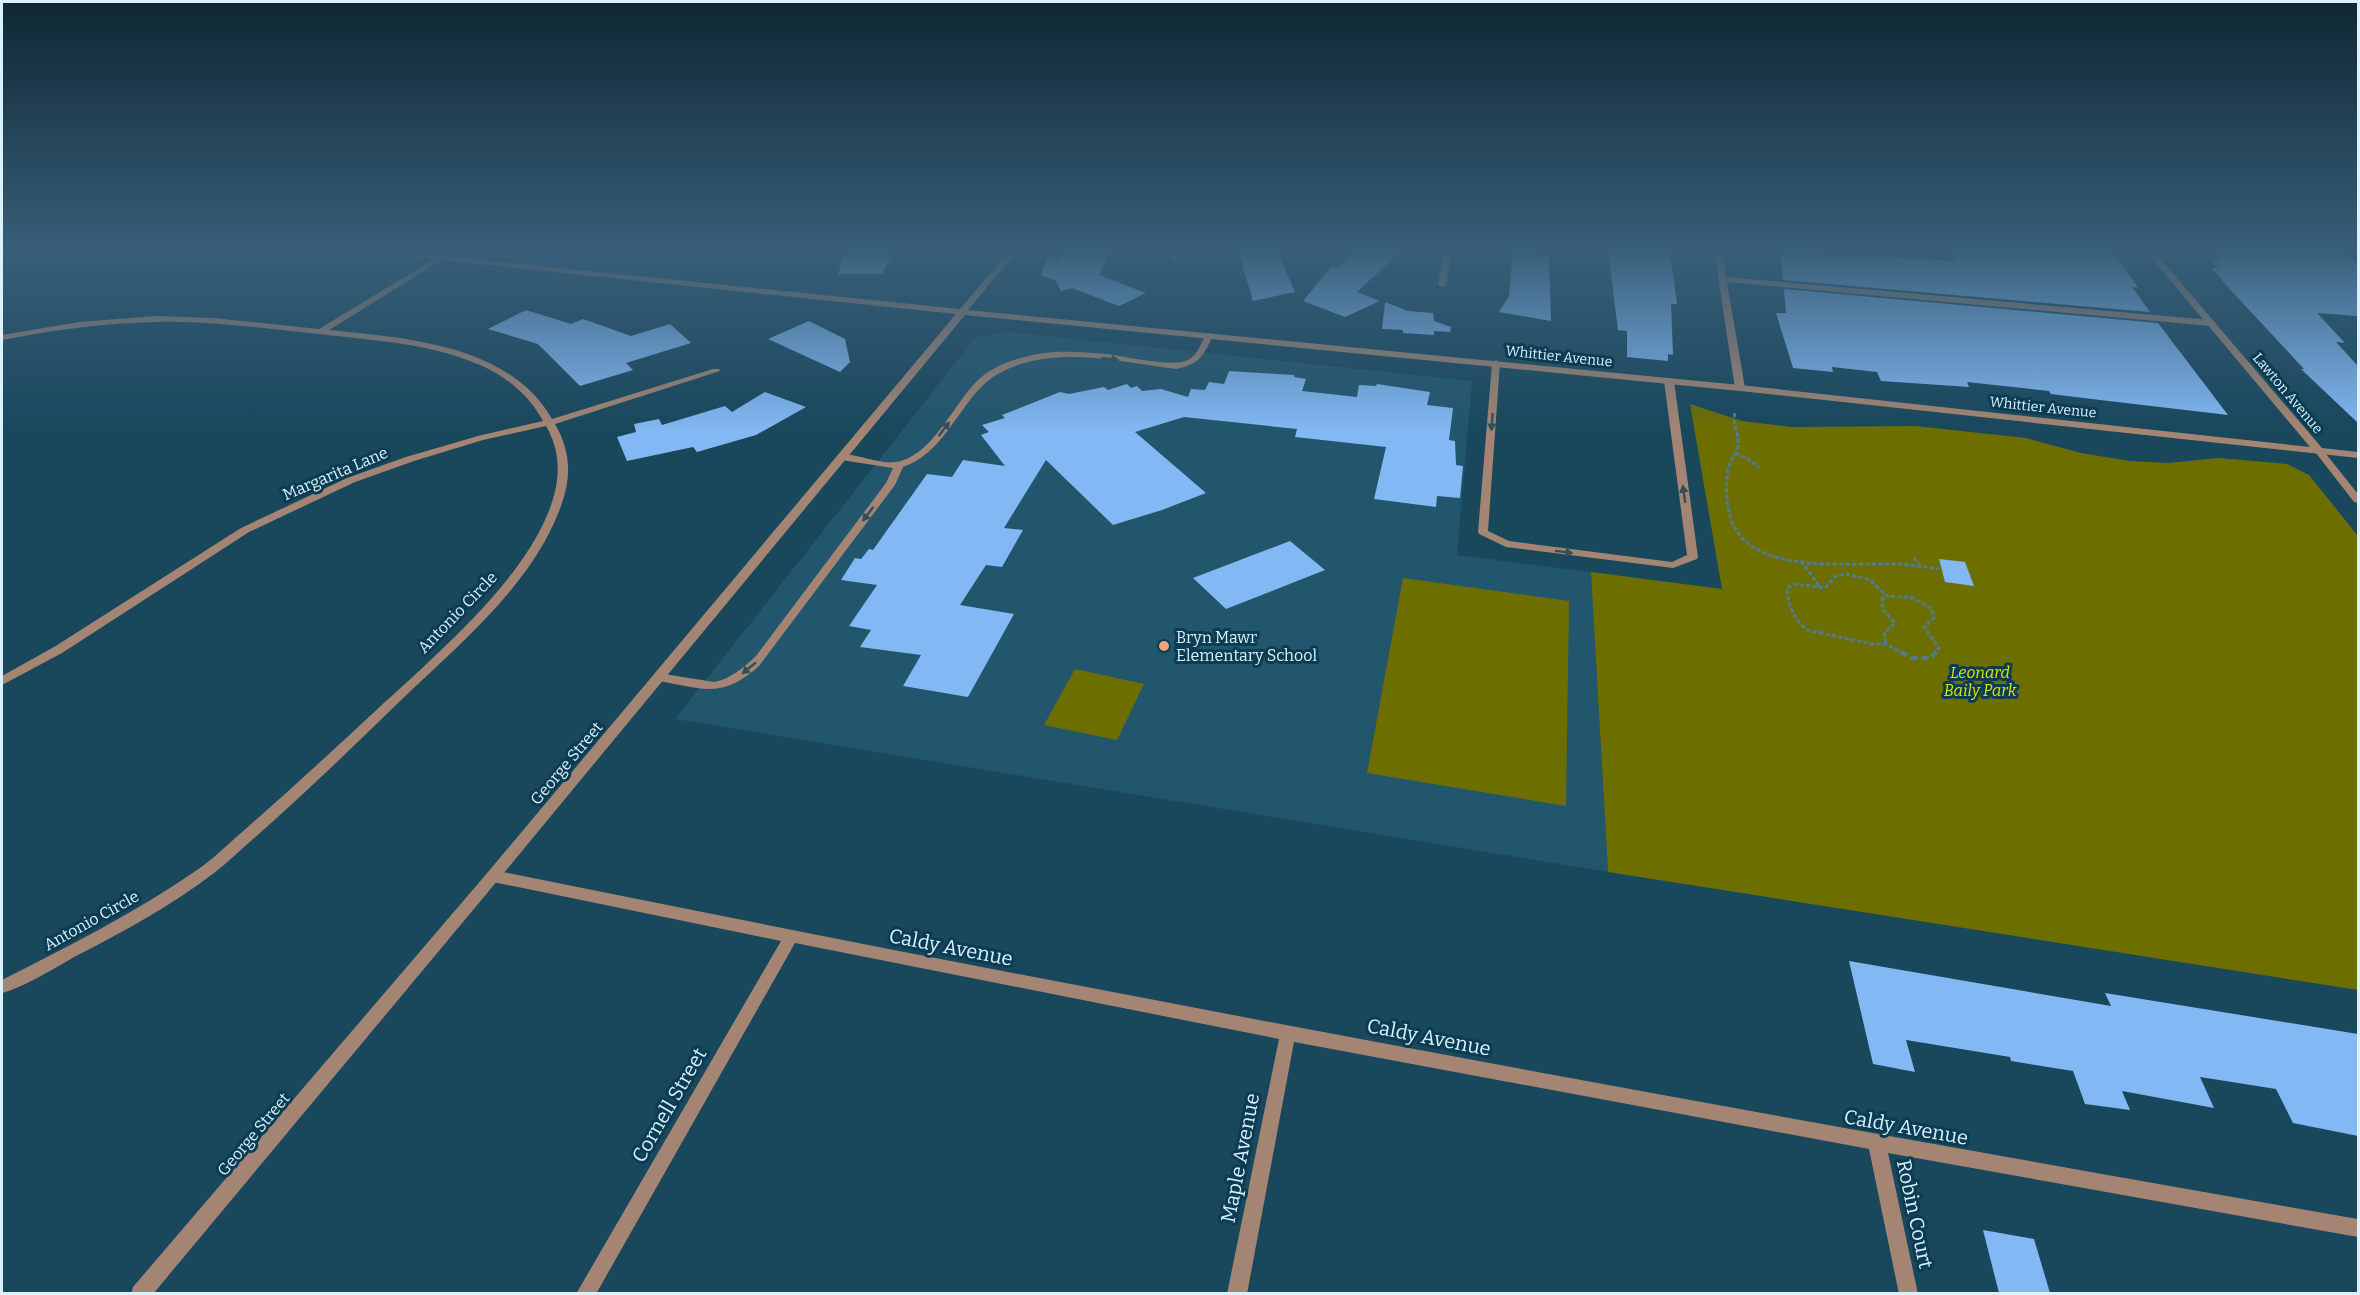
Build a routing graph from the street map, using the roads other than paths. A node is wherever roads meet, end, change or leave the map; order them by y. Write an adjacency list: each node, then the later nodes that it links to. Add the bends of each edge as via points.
1 (355, 310): 8 (street)
2 (946, 310): 6 (street, Whittier Avenue)
3 (1728, 310): 14 (street)
4 (2072, 310): 7 (street)
5 (2200, 310): 7 (street, Lawton Avenue)
6 (961, 312): 9 (street, Whittier Avenue); 18 (street, George Street)
7 (2211, 323): 16 (street, Lawton Avenue)
8 (320, 332): 10 (street, Antonio Circle, via 160,319 82,324); 15 (street, Antonio Circle, via 423,345 485,365 519,383)
9 (1209, 336): 11 (street, Whittier Avenue); 19 (street, one-way to 9, via 933,443 978,383 997,370 1054,355 1176,366 1197,360)
10 (2, 337)
11 (1496, 363): 13 (street, Whittier Avenue); 13 (street, one-way to 13, via 1484,532 1506,544 1673,565 1693,557)
12 (716, 371): 15 (street, Margarita Lane)
13 (1669, 381): 14 (street, Whittier Avenue)
14 (1740, 388): 16 (street, Whittier Avenue)
15 (551, 422): 22 (street, Margarita Lane, via 410,459 288,509 245,530 76,639); 25 (street, Antonio Circle, via 564,469 555,507 535,548 497,599 301,789 207,871 101,936)
16 (2319, 451): 17 (street, Whittier Avenue); 20 (street, Lawton Avenue)
17 (2358, 454)
18 (841, 457): 19 (street); 21 (street, George Street)
19 (899, 465): 21 (street, one-way to 21, via 891,483 760,659 745,673 714,686)
20 (2358, 500)
21 (658, 677): 23 (street, George Street)
22 (2, 681)
23 (493, 876): 24 (street, Caldy Avenue); 29 (street, George Street)
24 (790, 938): 26 (street, Caldy Avenue); 30 (street, Cornell Street)
25 (2, 987)
26 (1288, 1032): 27 (street, Caldy Avenue); 31 (street, Maple Avenue)
27 (1877, 1144): 28 (street, Caldy Avenue); 32 (street, Robin Court)
28 (2358, 1228)
29 (140, 1293)
30 (585, 1293)
31 (1237, 1293)
32 (1910, 1293)

